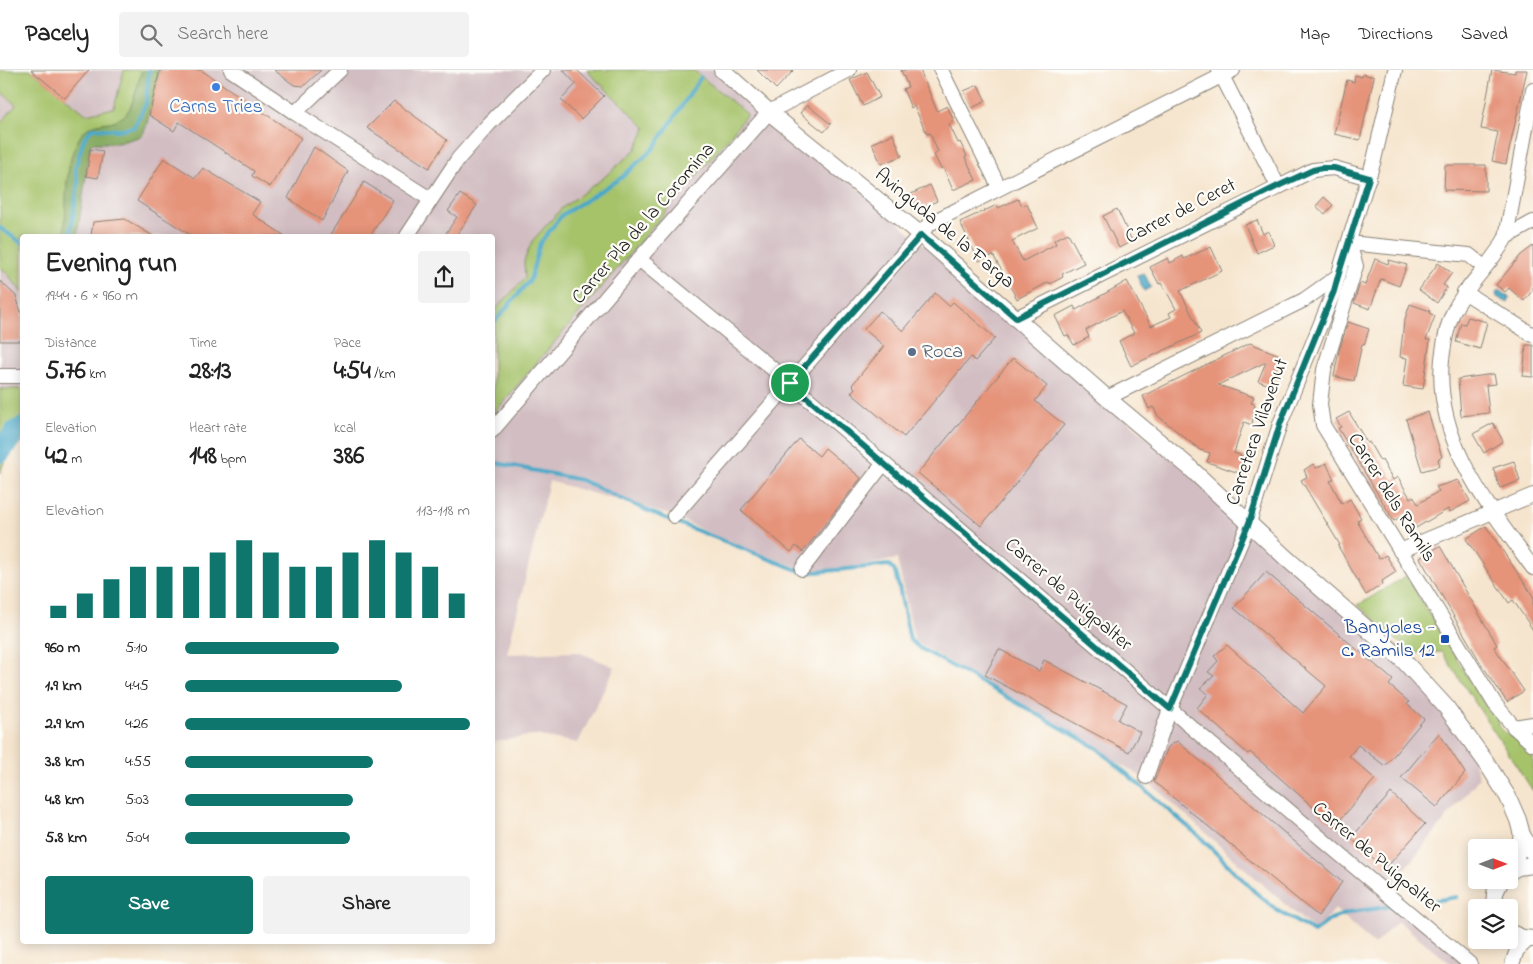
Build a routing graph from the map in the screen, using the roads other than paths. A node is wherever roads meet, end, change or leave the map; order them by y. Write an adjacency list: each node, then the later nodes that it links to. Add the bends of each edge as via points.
1 (231, 70): 11 (street)
2 (340, 70): 11 (street)
3 (543, 70): 15 (street, via 458,159)
4 (722, 70): 10 (street, Avinguda de la Farga)
5 (849, 70): 10 (street, Carrer Pla de la Coromina)
6 (941, 70): 14 (street)
7 (1395, 70): 12 (street, Carretera Vilavenut)
8 (1225, 72): 13 (street); 14 (street)
9 (1533, 94): 19 (street)
10 (769, 112): 18 (street, Avinguda de la Farga); 21 (street, Carrer Pla de la Coromina)
11 (295, 113): 15 (street)
12 (1369, 178): 13 (street, Carrer de Ceret, via 1322,168); 20 (street, Carretera Vilavenut)
13 (1278, 186): 26 (street, Carrer de Ceret)
14 (1000, 187): 18 (street, via 929,224)
15 (430, 199): 17 (street)
16 (1533, 222): 19 (street)
17 (408, 234)
18 (921, 235): 26 (street, Avinguda de la Farga); 31 (street)
19 (1506, 237): 22 (street)
20 (1349, 243): 22 (street, via 1469,255); 23 (street, Carretera Vilavenut); 39 (street, Carrer dels Ramils, via 1356,266 1324,370 1320,404 1323,425)
21 (639, 259): 31 (street, Carrer de Puigpalter); 33 (street, Carrer Pla de la Coromina)
22 (1484, 267): 24 (street)
23 (1338, 276): 25 (street); 27 (street, Carretera Vilavenut)
24 (1464, 292): 28 (street); 36 (street, via 1447,327 1441,372 1443,404 1459,455)
25 (1304, 300): 27 (street, via 1320,308); 32 (street)
26 (1016, 318): 32 (street, Avinguda de la Farga)
27 (1322, 321): 38 (street, Carretera Vilavenut, via 1280,424)
28 (1533, 335)
29 (0, 376): 30 (street)
30 (20, 376)
31 (790, 383): 34 (street, Carrer de Puigpalter); 37 (street)
32 (1107, 398): 38 (street, Avinguda de la Farga)
33 (495, 427)
34 (884, 463): 41 (street); 42 (street, Carrer de Puigpalter)
35 (1533, 495): 36 (street)
36 (1492, 512): 39 (street); 40 (street)
37 (674, 516)
38 (1249, 523): 42 (street); 47 (street, Carretera Vilavenut, via 1404,661 1446,707 1508,796)
39 (1400, 551): 44 (street, Carrer dels Ramils, via 1495,704)
40 (1533, 568)
41 (802, 569)
42 (1170, 709): 46 (street); 54 (street, Carrer de Puigpalter)
43 (1533, 724): 44 (street)
44 (1514, 727): 45 (street, Carrer dels Ramils)
45 (1533, 744)
46 (1146, 777)
47 (1522, 835): 48 (street); 49 (street, Carretera Vilavenut)
48 (1518, 848)
49 (1533, 853)
50 (1533, 865): 51 (street)
51 (1518, 867)
52 (1518, 936): 53 (street)
53 (1531, 939): 55 (street, via 1516,950)
54 (1470, 964)
55 (1512, 964)

